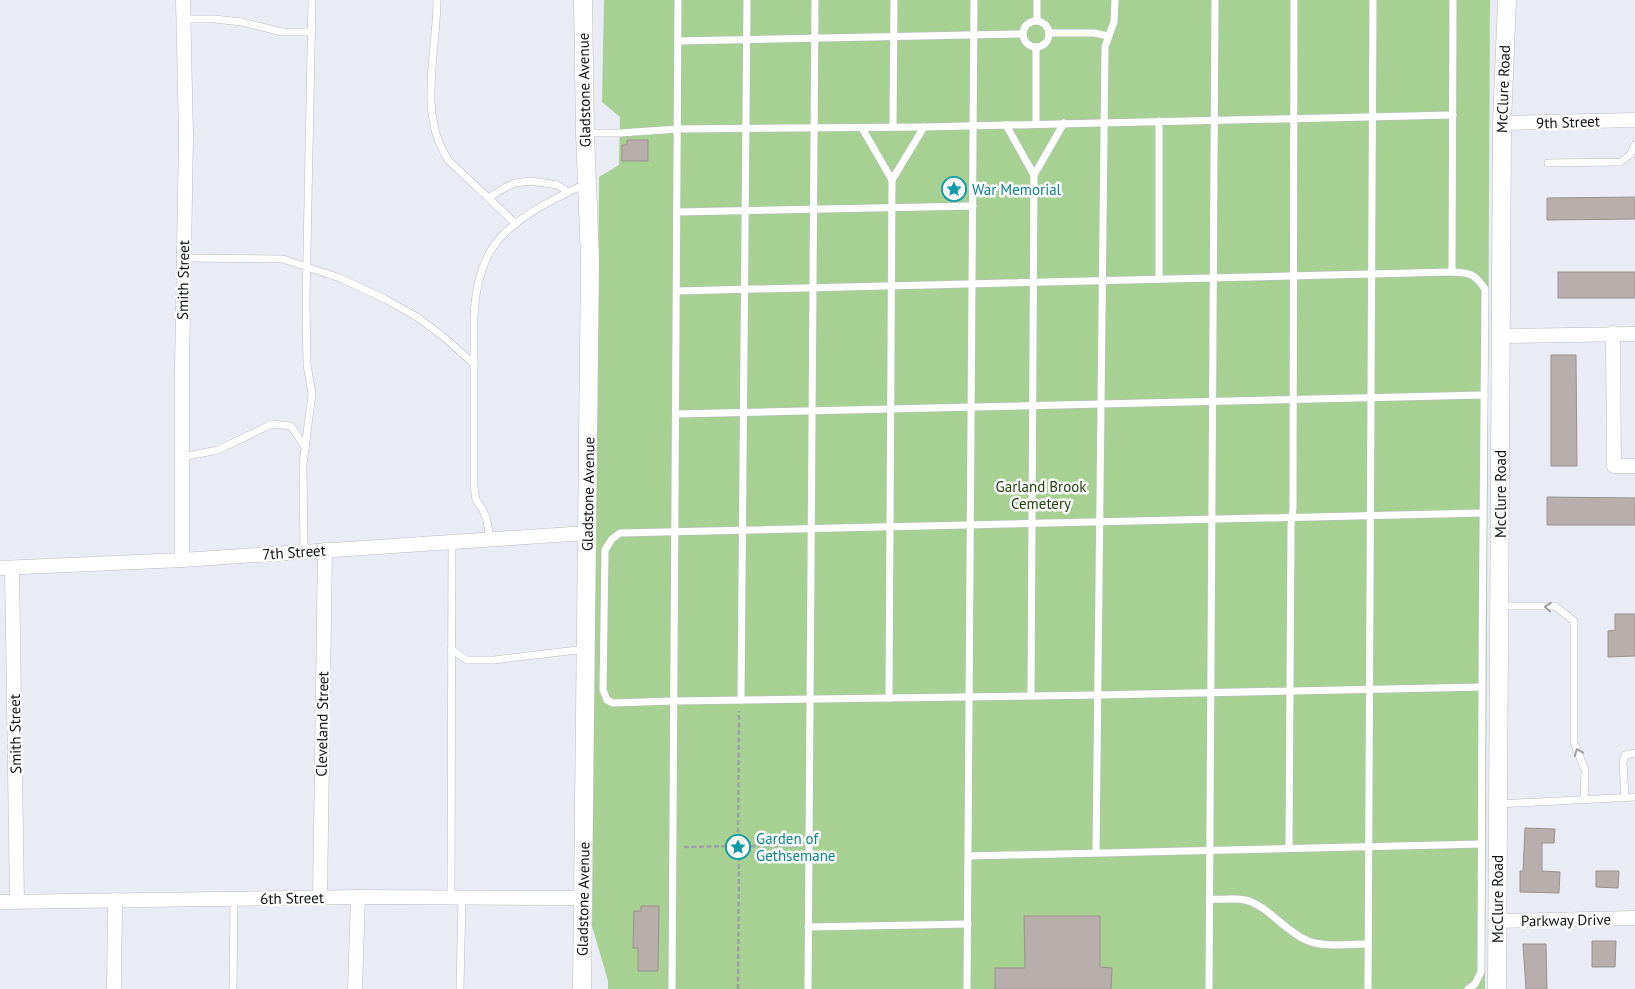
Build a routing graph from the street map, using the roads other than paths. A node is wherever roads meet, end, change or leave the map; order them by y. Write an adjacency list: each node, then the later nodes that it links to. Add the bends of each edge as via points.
1 (183, 0): 17 (street, Smith Street)
2 (312, 0): 19 (lane)
3 (437, 0): 54 (lane, via 431,86 435,130 442,152 449,161)
4 (583, 0): 47 (street, Gladstone Avenue)
5 (678, 0): 27 (lane)
6 (747, 0): 26 (lane)
7 (815, 0): 25 (lane)
8 (894, 0): 23 (lane)
9 (974, 0): 22 (lane)
10 (1038, 0): 18 (lane)
11 (1115, 0): 24 (lane, via 1114,22)
12 (1215, 0): 32 (lane)
13 (1294, 0): 31 (lane)
14 (1374, 0): 30 (lane)
15 (1453, 0): 29 (lane)
16 (1507, 0): 38 (street, McClure Road)
17 (183, 19): 19 (lane, via 214,19 282,32); 61 (street, Smith Street, via 186,136)
18 (1038, 20): 20 (lane, via 1046,24); 21 (lane, via 1027,24)
19 (311, 32): 62 (lane)
20 (1050, 33): 24 (lane); 28 (lane, via 1047,44)
21 (1022, 34): 22 (lane); 28 (lane, via 1026,44)
22 (974, 35): 23 (lane); 40 (lane)
23 (894, 36): 25 (lane); 41 (lane)
24 (1108, 36): 35 (lane)
25 (814, 38): 26 (lane); 43 (lane)
26 (747, 39): 27 (lane); 46 (lane)
27 (678, 41): 45 (lane)
28 (1036, 48): 37 (lane)
29 (1453, 115): 30 (lane); 63 (lane)
30 (1373, 116): 31 (lane); 64 (lane)
31 (1293, 118): 32 (lane); 65 (lane)
32 (1214, 120): 34 (lane); 66 (lane)
33 (1635, 120): 38 (street, 9th Street)
34 (1159, 121): 35 (lane); 67 (lane)
35 (1103, 122): 36 (lane); 68 (lane)
36 (1064, 123): 37 (lane); 50 (lane)
37 (1036, 124): 39 (lane)
38 (1502, 124): 77 (street, McClure Road)
39 (1006, 125): 40 (lane); 50 (lane)
40 (974, 126): 42 (lane); 55 (lane)
41 (893, 127): 42 (lane); 44 (lane)
42 (924, 127): 51 (lane)
43 (814, 128): 44 (lane); 46 (lane); 57 (lane)
44 (862, 128): 51 (lane)
45 (678, 129): 46 (lane); 47 (lane); 59 (lane)
46 (746, 129): 58 (lane)
47 (585, 133): 52 (street, Gladstone Avenue)
48 (1635, 145): 49 (lane, via 1630,155 1620,162)
49 (1548, 164)
50 (1034, 175): 69 (lane)
51 (892, 180): 56 (lane)
52 (587, 182): 53 (lane); 104 (street, Gladstone Avenue, via 590,259)
53 (568, 192): 54 (lane, via 558,185 531,181 506,186); 60 (lane)
54 (488, 198): 60 (lane)
55 (973, 206): 56 (lane); 70 (lane)
56 (892, 208): 57 (lane); 71 (lane)
57 (813, 209): 58 (lane); 72 (lane)
58 (745, 210): 59 (lane); 73 (lane)
59 (677, 212): 74 (lane)
60 (516, 224): 78 (lane, via 492,248 483,270 475,299)
61 (184, 258): 62 (lane, via 283,259); 91 (street, Smith Street)
62 (307, 268): 78 (lane, via 340,278 417,317); 90 (lane, via 307,365 312,394)
63 (1452, 272): 64 (lane); 79 (lane, via 1469,273 1485,289)
64 (1372, 274): 65 (lane); 80 (lane)
65 (1293, 276): 66 (lane); 81 (lane)
66 (1213, 278): 67 (lane); 82 (lane)
67 (1159, 279): 68 (lane)
68 (1102, 281): 69 (lane); 83 (lane)
69 (1034, 282): 70 (lane); 84 (lane)
70 (972, 283): 71 (lane); 85 (lane)
71 (892, 286): 72 (lane); 86 (lane)
72 (812, 287): 73 (lane); 87 (lane)
73 (745, 290): 74 (lane); 88 (lane)
74 (677, 291): 89 (lane)
75 (1613, 333): 76 (street); 77 (street); 92 (street, via 1614,466)
76 (1635, 334)
77 (1501, 336): 111 (street, McClure Road)
78 (474, 364): 105 (lane, via 474,487)
79 (1484, 395): 80 (lane); 93 (lane)
80 (1371, 397): 81 (lane); 94 (lane)
81 (1293, 399): 82 (lane); 95 (lane)
82 (1212, 401): 83 (lane); 96 (lane)
83 (1101, 404): 84 (lane); 97 (lane)
84 (1033, 405): 85 (lane); 98 (lane)
85 (972, 407): 86 (lane); 99 (lane)
86 (891, 409): 87 (lane); 100 (lane)
87 (812, 411): 88 (lane); 101 (lane)
88 (744, 413): 89 (lane); 102 (lane)
89 (676, 414): 103 (lane)
90 (305, 447): 91 (lane, via 291,426 272,424 218,450); 108 (lane)
91 (182, 457): 109 (street, Smith Street)
92 (1635, 466)
93 (1482, 513): 94 (lane); 114 (lane)
94 (1370, 516): 95 (lane); 115 (lane)
95 (1292, 518): 96 (lane); 116 (lane)
96 (1212, 520): 97 (lane); 117 (lane)
97 (1100, 523): 98 (lane); 118 (lane)
98 (1032, 524): 99 (lane); 119 (lane)
99 (971, 526): 100 (lane); 120 (lane)
100 (890, 528): 101 (lane); 121 (lane)
101 (810, 530): 102 (lane); 122 (lane)
102 (743, 531): 103 (lane); 125 (lane)
103 (674, 532): 126 (lane); 126 (lane, via 620,533 605,550 603,690 613,703)
104 (587, 533): 105 (street, 7th Street); 113 (street, Gladstone Avenue)
105 (490, 539): 106 (street, 7th Street)
106 (452, 542): 107 (street, 7th Street); 112 (lane)
107 (325, 550): 108 (street, 7th Street); 138 (street, Cleveland Street)
108 (304, 552): 109 (street, 7th Street)
109 (182, 560): 110 (street, 7th Street)
110 (6, 568): 124 (street, Smith Street)
111 (1499, 606): 130 (lane, one-way to 111, via 1585,770 1574,742 1574,621 1555,606); 131 (street, McClure Road)
112 (452, 649): 113 (lane, via 467,660 494,660); 140 (lane)
113 (586, 649): 141 (street, Gladstone Avenue)
114 (1482, 686): 115 (lane); 132 (lane)
115 (1369, 688): 116 (lane); 133 (lane)
116 (1290, 690): 117 (lane); 134 (lane)
117 (1211, 692): 118 (lane); 135 (lane)
118 (1098, 695): 119 (lane); 136 (lane)
119 (1031, 696): 120 (lane)
120 (970, 697): 121 (lane); 137 (lane)
121 (888, 698): 122 (lane)
122 (809, 699): 125 (lane); 150 (lane)
123 (0, 700): 124 (street)
124 (14, 700): 145 (street, Smith Street)
125 (741, 700): 126 (lane)
126 (673, 701): 157 (lane)
127 (1635, 753): 128 (lane, via 1625,755 1623,762)
128 (1625, 797): 129 (lane); 130 (lane)
129 (1635, 797)
130 (1584, 800): 131 (lane)
131 (1498, 804): 148 (street, McClure Road)
132 (1481, 844): 133 (lane); 162 (lane, via 1481,972 1475,984)
133 (1368, 846): 134 (lane); 151 (lane)
134 (1289, 848): 135 (lane)
135 (1210, 850): 136 (lane); 143 (lane)
136 (1096, 852): 137 (lane)
137 (968, 856): 149 (lane)
138 (320, 897): 139 (street, 6th Street); 142 (street, 6th Street)
139 (358, 897): 140 (street, 6th Street); 154 (street)
140 (456, 898): 141 (street, 6th Street); 155 (lane)
141 (583, 898): 156 (street, Gladstone Avenue)
142 (234, 899): 144 (street, 6th Street); 153 (lane)
143 (1210, 899): 151 (lane, via 1245,900 1258,905 1308,941); 160 (lane)
144 (115, 900): 145 (street, 6th Street); 152 (street)
145 (17, 901): 146 (street, 6th Street)
146 (0, 902)
147 (1635, 918): 148 (street, Parkway Drive)
148 (1497, 921): 163 (street, McClure Road)
149 (968, 924): 150 (lane); 159 (lane)
150 (808, 927): 158 (lane)
151 (1368, 944): 161 (lane)
152 (114, 989)
153 (233, 989)
154 (355, 989)
155 (460, 989)
156 (582, 989)
157 (672, 989)
158 (808, 989)
159 (968, 989)
160 (1209, 989)
161 (1368, 989)
162 (1468, 989)
163 (1497, 989)

